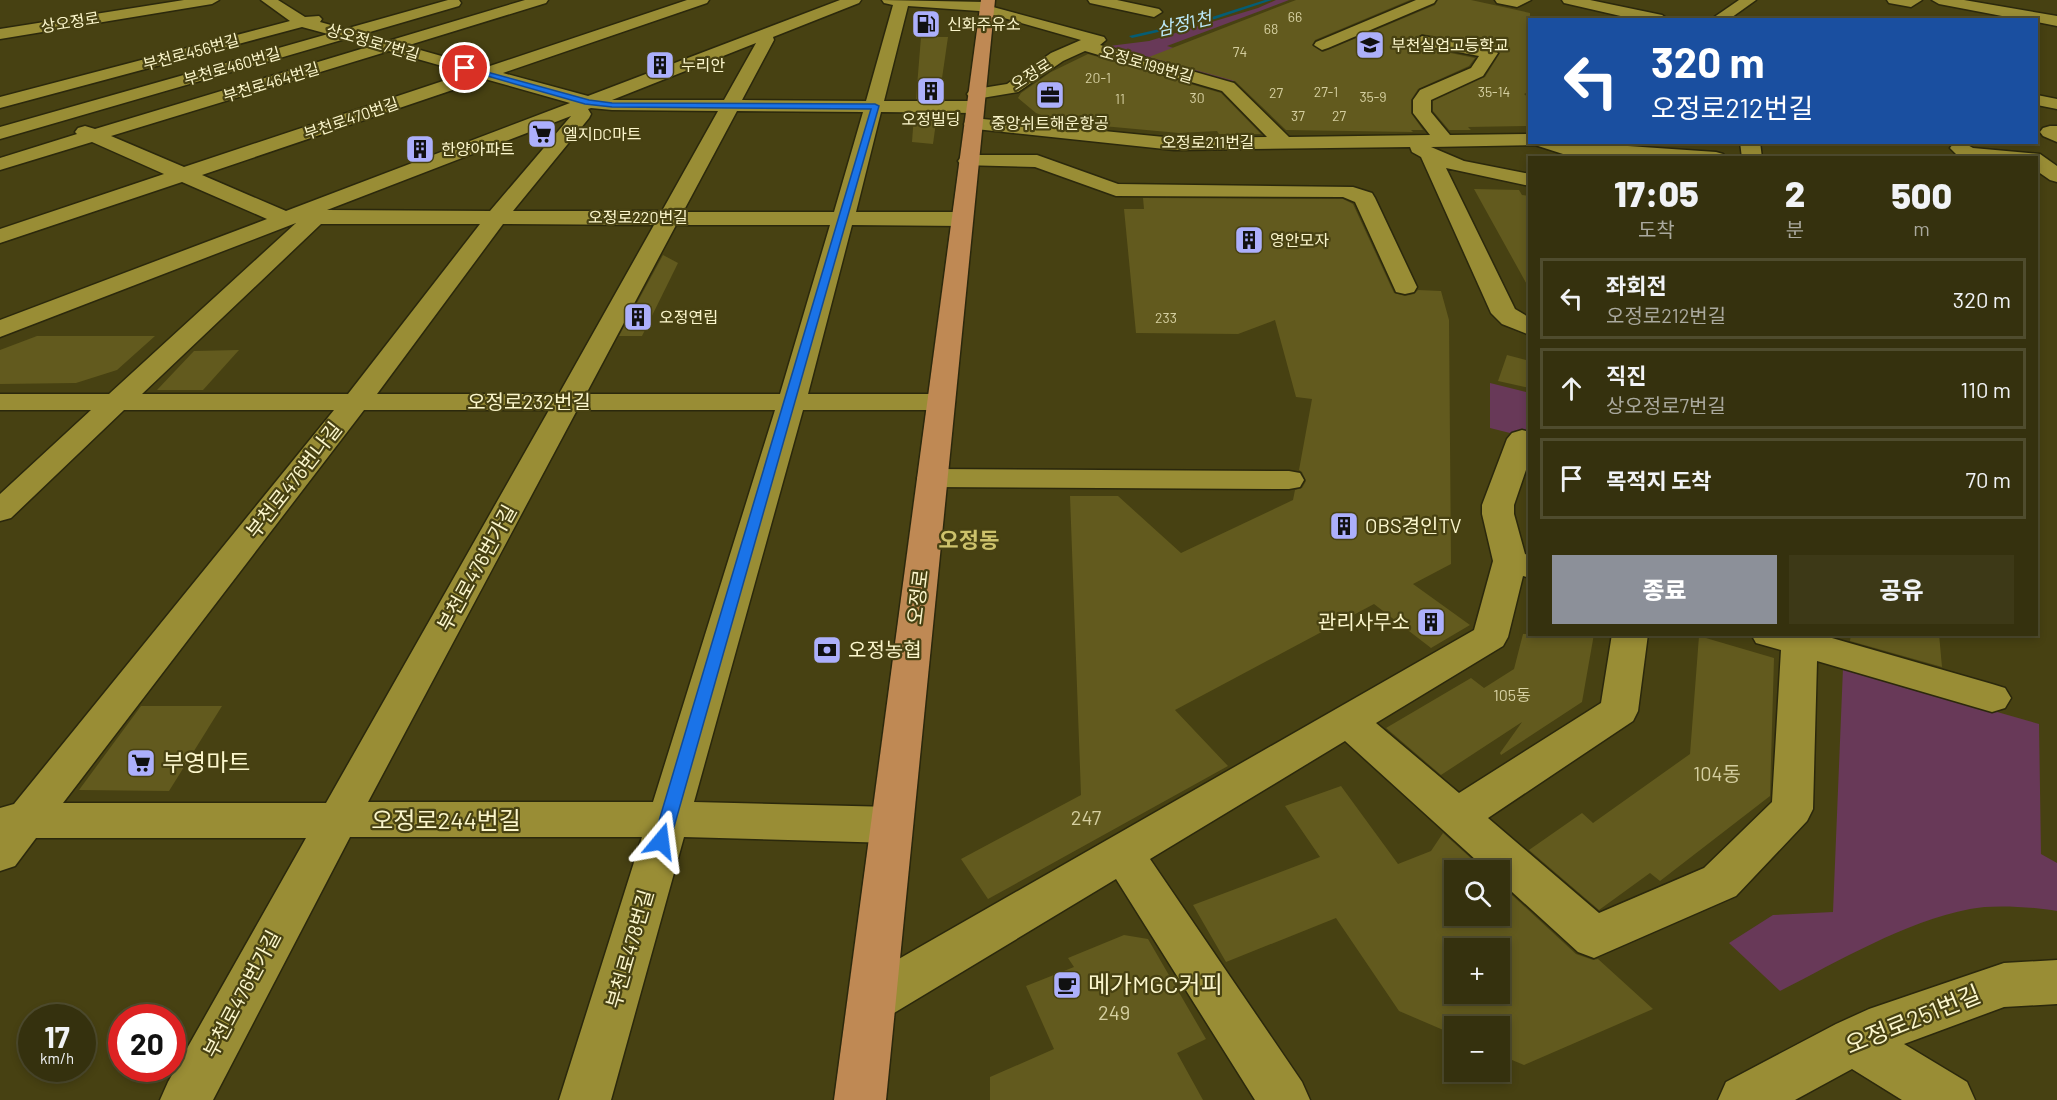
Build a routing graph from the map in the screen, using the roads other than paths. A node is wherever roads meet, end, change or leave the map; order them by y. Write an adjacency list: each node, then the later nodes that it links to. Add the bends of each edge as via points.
1 (212, 0): 25 (street, 상오정로)
2 (268, 0): 24 (street, 상오정로7번길)
3 (465, 0): 26 (street, 부천로460번길)
4 (541, 0): 31 (street, 부천로464번길)
5 (702, 0): 32 (street, 부천로470번길)
6 (854, 0): 27 (street)
7 (898, 0): 18 (street); 38 (street, 부천로478번길)
8 (1095, 0): 19 (street)
9 (1429, 0): 30 (street)
10 (1502, 0): 11 (street)
11 (1524, 0)
12 (1569, 0): 21 (street)
13 (1749, 0): 22 (street)
14 (1894, 0): 15 (street)
15 (1915, 0)
16 (1939, 0): 17 (street)
17 (1979, 4): 23 (street)
18 (987, 6): 29 (street, 오정로199번길, via 1098,40); 39 (main road, 오정로)
19 (1154, 12)
20 (332, 14): 24 (street, 부천로456번길)
21 (1653, 18)
22 (1720, 18)
23 (2057, 21)
24 (302, 22): 26 (street, 상오정로7번길); 33 (street, 부천로456번길)
25 (0, 34)
26 (345, 34): 31 (street, 상오정로7번길); 40 (street, 부천로460번길)
27 (765, 35): 36 (street); 37 (street, 부천로476번가길, via 766,40)
28 (1422, 41): 47 (street, via 1490,53 1477,72 1426,94 1422,100 1422,113)
29 (1082, 45): 39 (street, 오정로); 45 (street, 오정로199번길, via 1228,87)
30 (1322, 45)
31 (388, 46): 32 (street, 상오정로7번길); 42 (street, 부천로464번길)
32 (484, 73): 36 (street, 상오정로7번길); 60 (street, 부천로470번길)
33 (4, 98): 40 (street)
34 (2038, 100): 35 (street)
35 (2057, 104)
36 (582, 105): 37 (street, 상오정로7번길); 65 (street); 66 (street, 부천로476번나길, via 582,114)
37 (730, 106): 38 (street, 상오정로7번길); 67 (street, 부천로476번가길)
38 (875, 106): 39 (street, 상오정로7번길); 68 (street, 부천로478번길)
39 (975, 108): 45 (street, 오정로211번길, via 1174,144); 53 (main road, 오정로)
40 (52, 118): 41 (street, 부천로460번길); 42 (street)
41 (0, 133)
42 (93, 136): 57 (street, 부천로464번길); 60 (street)
43 (1528, 140): 47 (street)
44 (2038, 140): 50 (street)
45 (1283, 142): 47 (street, 오정로211번길, via 1408,140)
46 (1550, 144): 49 (street, via 1563,148)
47 (1437, 148): 59 (street, via 1465,167); 72 (street, via 1504,313)
48 (1960, 148): 52 (street, via 1968,154)
49 (1680, 149): 51 (street)
50 (2057, 153)
51 (1708, 156)
52 (2000, 156)
53 (968, 161): 69 (main road, 오정로); 71 (street, via 1037,161 1116,190 1346,191 1364,198)
54 (2038, 161): 55 (street)
55 (2057, 161)
56 (2038, 162): 61 (street)
57 (0, 164)
58 (1528, 170): 59 (street)
59 (1495, 172): 62 (street)
60 (183, 175): 65 (street); 70 (street, 부천로470번길)
61 (2057, 176)
62 (1528, 180)
63 (2038, 183): 64 (street)
64 (2057, 184)
65 (301, 216): 66 (street, 오정로220번길); 73 (street); 75 (street)
66 (497, 217): 67 (street, 오정로220번길); 76 (street, 부천로476번나길)
67 (669, 218): 68 (street, 오정로220번길); 77 (street, 부천로476번가길)
68 (842, 218): 69 (street, 오정로220번길); 78 (street, 부천로478번길)
69 (962, 219): 79 (main road, 오정로)
70 (0, 236)
71 (1406, 287)
72 (1528, 326)
73 (0, 329)
74 (0, 402): 75 (street, 오정로232번길)
75 (118, 402): 76 (street, 오정로232번길); 83 (street)
76 (356, 402): 77 (street, 오정로232번길); 91 (street, 부천로476번나길)
77 (570, 402): 78 (street, 오정로232번길); 92 (street, 부천로476번가길)
78 (790, 402): 79 (street, 오정로232번길); 90 (street, 부천로478번길)
79 (941, 402): 81 (main road, 오정로)
80 (1522, 439): 84 (street, via 1498,505 1498,514)
81 (932, 478): 82 (street); 93 (main road, 오정로)
82 (1289, 480)
83 (0, 511)
84 (1520, 564): 88 (street, via 1490,637)
85 (1630, 636): 89 (street, via 1619,711)
86 (1789, 637): 87 (street); 89 (street, via 1792,809 1720,882 1594,937)
87 (1992, 698)
88 (1348, 721): 89 (street); 95 (street)
89 (1457, 816)
90 (668, 819): 92 (street, 오정로244번길); 93 (street, 오정로244번길); 100 (street, 부천로478번길)
91 (13, 821): 92 (street, 오정로244번길); 94 (street, 부천로476번나길)
92 (335, 821): 99 (street, 부천로476번가길)
93 (892, 825): 97 (main road, 오정로)
94 (0, 853)
95 (1123, 854): 97 (street); 102 (street)
96 (2057, 982): 98 (street, 오정로251번길, via 2004,984)
97 (872, 1000): 101 (main road, 오정로)
98 (1853, 1041): 103 (street, 오정로251번길); 104 (street)
99 (186, 1100)
100 (585, 1100)
101 (860, 1100)
102 (1284, 1100)
103 (1744, 1100)
104 (1949, 1100)

